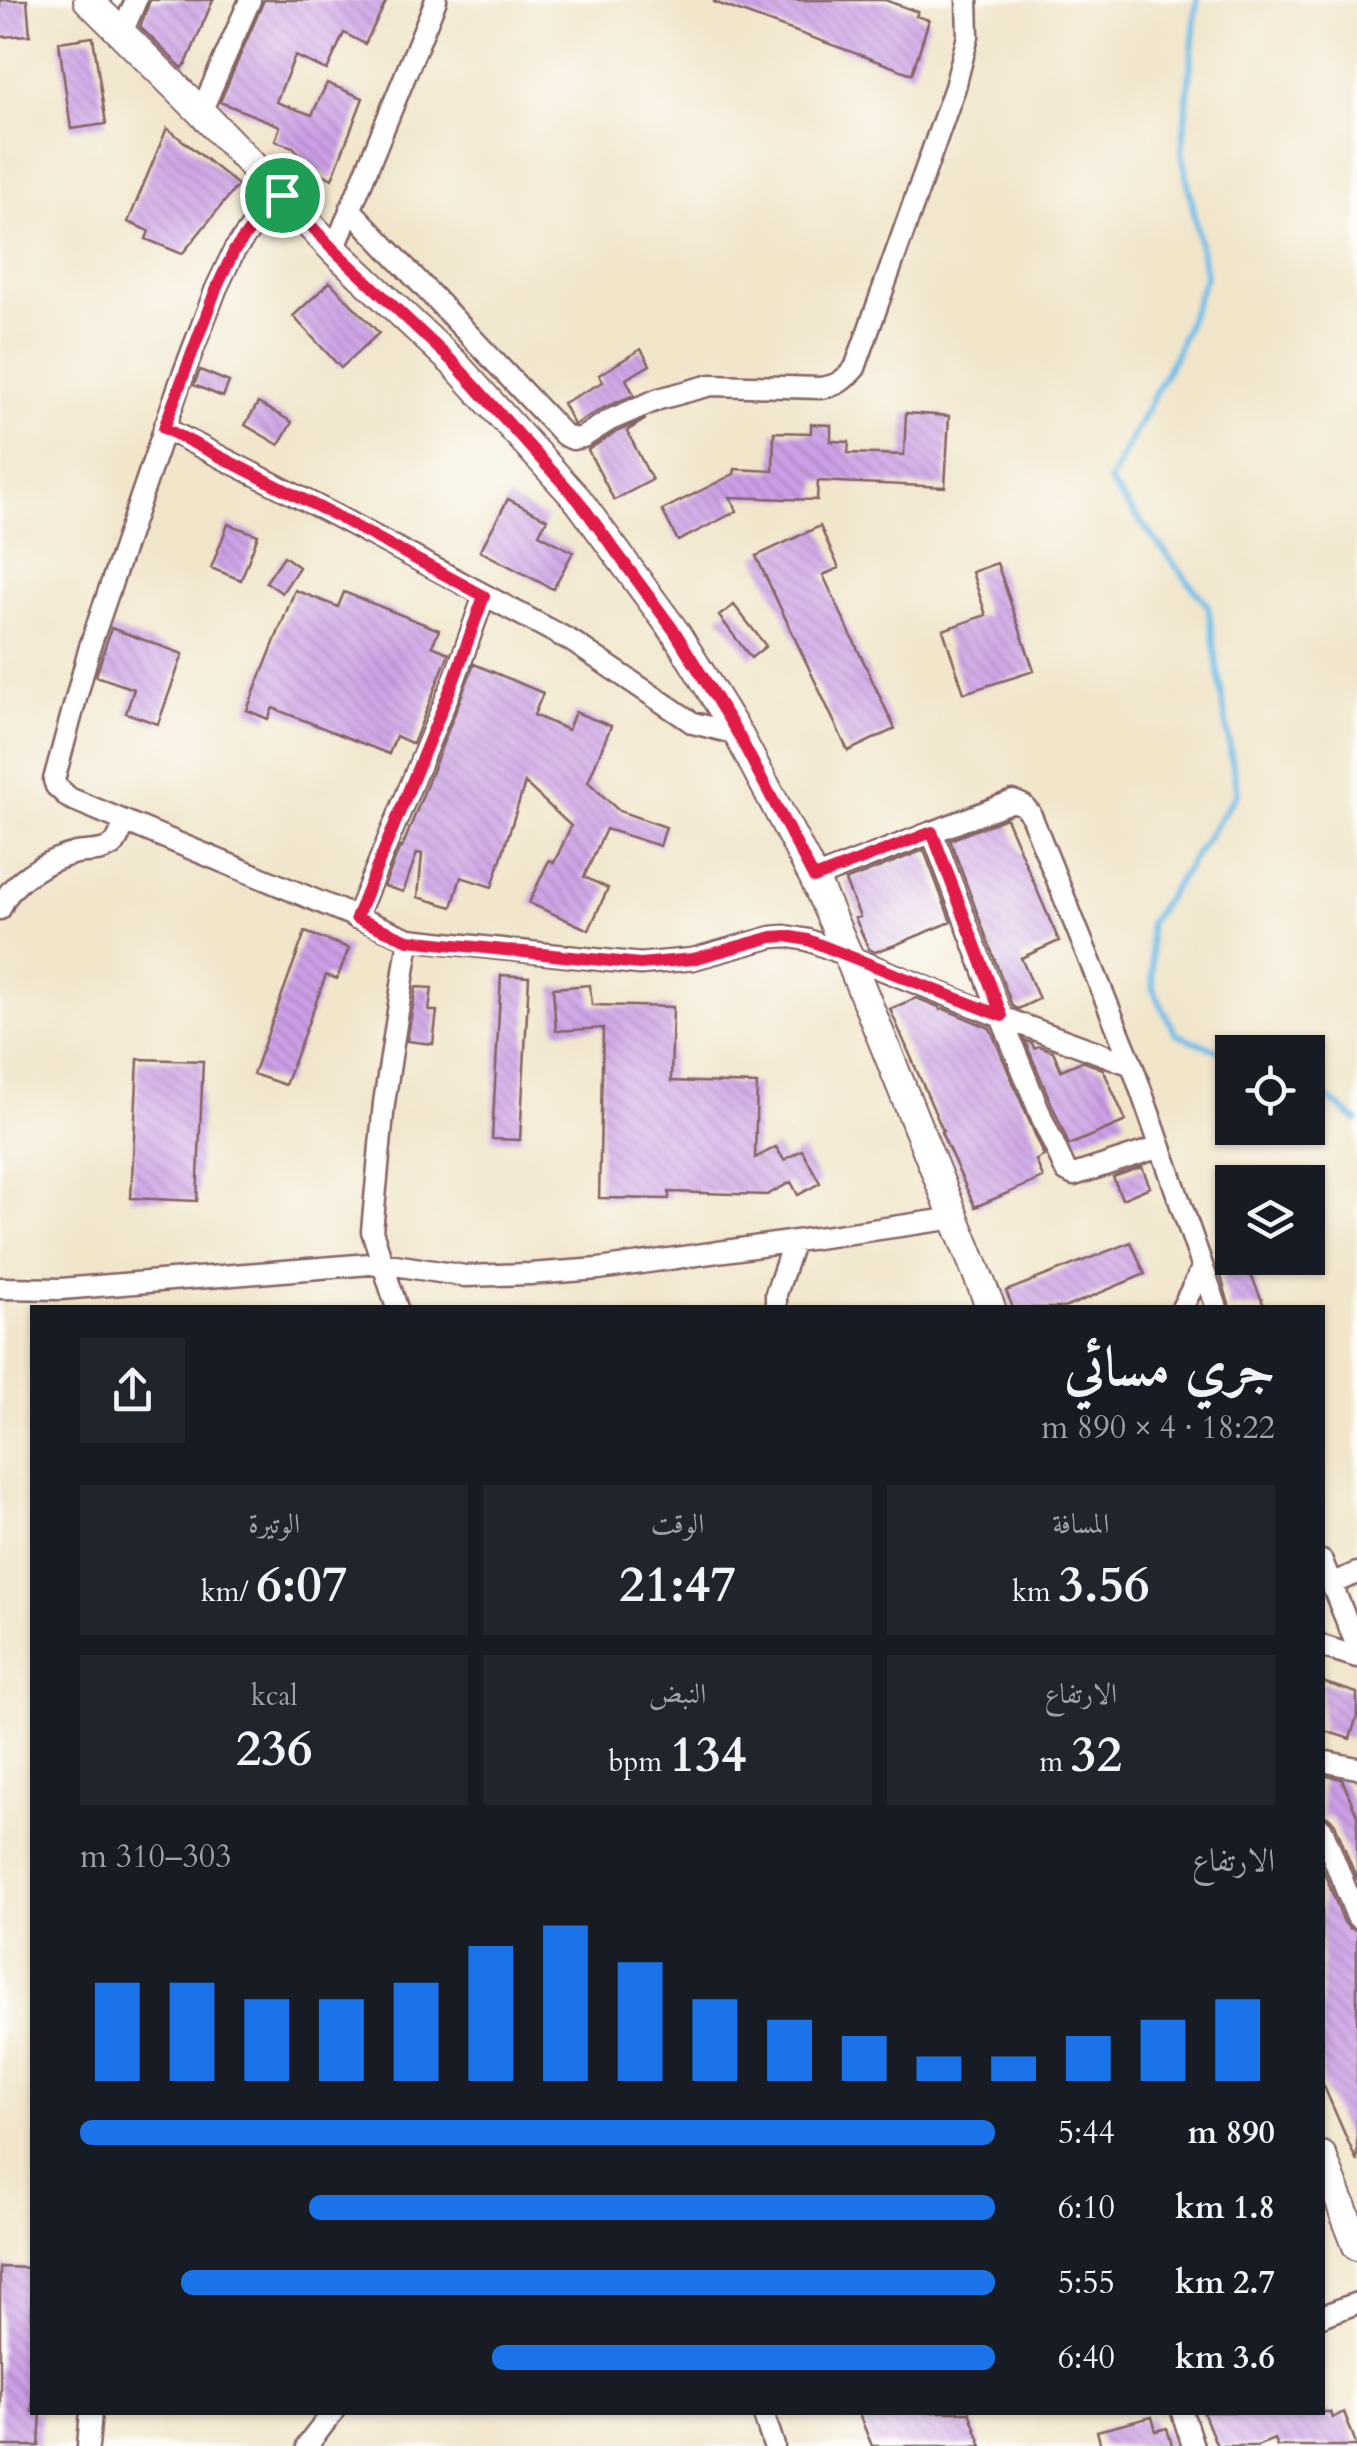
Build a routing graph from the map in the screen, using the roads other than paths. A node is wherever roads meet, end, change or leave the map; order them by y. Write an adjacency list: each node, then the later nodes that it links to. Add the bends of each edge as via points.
1 (88, 0): 6 (main road)
2 (136, 0): 6 (street)
3 (250, 0): 7 (street)
4 (436, 0): 9 (street)
5 (967, 0): 9 (street, via 968,36 954,88 855,368 834,386 711,384 659,399 573,439)
6 (122, 33): 7 (main road)
7 (202, 112): 8 (main road)
8 (282, 195): 10 (main road); 11 (street, via 234,251)
9 (350, 209): 10 (street)
10 (334, 250): 13 (main road, via 454,363 578,500 675,632)
11 (164, 428): 12 (street); 14 (street, via 91,643 54,780 69,798)
12 (484, 596): 13 (street, via 573,642 693,723); 18 (street)
13 (738, 734): 16 (main road)
14 (124, 821): 17 (street, via 116,842 39,868 16,884); 18 (street)
15 (932, 832): 16 (street); 21 (street); 22 (street, via 1013,801 1030,812)
16 (814, 878): 20 (main road)
17 (0, 909)
18 (356, 918): 19 (street)
19 (408, 940): 20 (street, via 640,964 693,959 786,936); 26 (street, via 372,1232)
20 (848, 955): 21 (street); 24 (main road)
21 (1002, 1016): 22 (street); 23 (street, via 1069,1174)
22 (1132, 1065): 23 (street)
23 (1160, 1146): 27 (street)
24 (956, 1218): 25 (street); 31 (main road)
25 (793, 1242): 26 (street, via 530,1274 464,1276); 30 (street)
26 (382, 1263): 28 (street); 29 (street)
27 (1202, 1269): 32 (street); 33 (street)
28 (0, 1288)
29 (396, 1305)
30 (776, 1305)
31 (990, 1305)
32 (1184, 1305)
33 (1216, 1305)
34 (1325, 1567): 36 (street)
35 (1357, 1574): 36 (street)
36 (1333, 1583): 37 (street)
37 (1357, 1646)
38 (1325, 1647): 39 (street)
39 (1357, 1657)
40 (1325, 1762): 41 (street)
41 (1357, 1768)
42 (1325, 1837): 43 (street)
43 (1357, 1917)
44 (1325, 2164): 45 (main road)
45 (1357, 2246)
46 (1357, 2303): 47 (street)
47 (1325, 2315)
48 (91, 2415): 52 (street)
49 (330, 2415): 53 (street)
50 (764, 2415): 54 (street)
51 (1183, 2415): 55 (street)
52 (88, 2446)
53 (307, 2446)
54 (774, 2446)
55 (1193, 2446)

